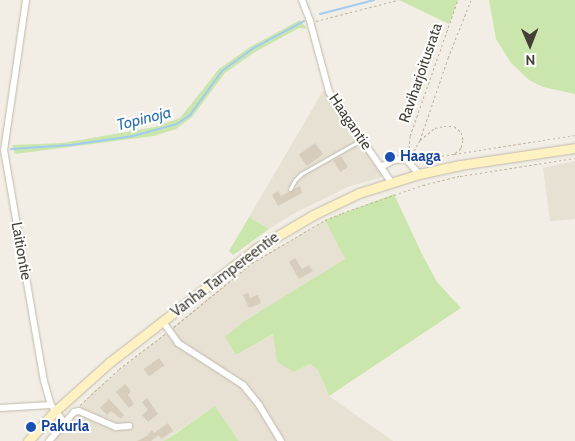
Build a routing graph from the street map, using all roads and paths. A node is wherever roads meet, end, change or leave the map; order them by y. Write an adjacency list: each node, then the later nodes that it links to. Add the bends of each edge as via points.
1 (26, 0): 21 (street, Laitiontie, via 4,150)
2 (302, 0): 6 (street, Haagantie)
3 (398, 0): 6 (path)
4 (458, 0): 11 (path, Raviharjoitusrata, via 410,136 409,148)
5 (471, 0): 9 (path, Raviharjoitusrata)
6 (310, 21): 8 (street, Haagantie, via 329,92)
7 (575, 135): 12 (path)
8 (362, 140): 14 (street, Haagantie); 17 (lane, via 301,174)
9 (420, 140): 11 (path, Raviharjoitusrata); 12 (path, Raviharjoitusrata, via 435,128 454,126 461,132 463,140 461,148)
10 (575, 148): 15 (main road, Vanha Tampereentie)
11 (413, 152): 12 (path, via 427,158)
12 (454, 154)
13 (575, 158): 19 (path, via 423,185 325,220 252,263)
14 (382, 168): 15 (street, via 394,160 406,159); 16 (street, Haagantie)
15 (419, 174): 16 (main road, Vanha Tampereentie)
16 (391, 182): 18 (main road, Vanha Tampereentie, via 351,197 281,233)
17 (290, 189)
18 (163, 322): 19 (street); 21 (main road, Vanha Tampereentie)
19 (169, 331): 22 (path, via 119,369); 27 (street, via 195,356 243,385)
20 (0, 408): 21 (street)
21 (52, 408): 23 (street); 25 (main road, Vanha Tampereentie)
22 (74, 412): 23 (street); 24 (street, via 79,410 116,427)
23 (64, 422): 26 (street)
24 (129, 426)
25 (28, 441)
26 (49, 441)
27 (281, 441)

